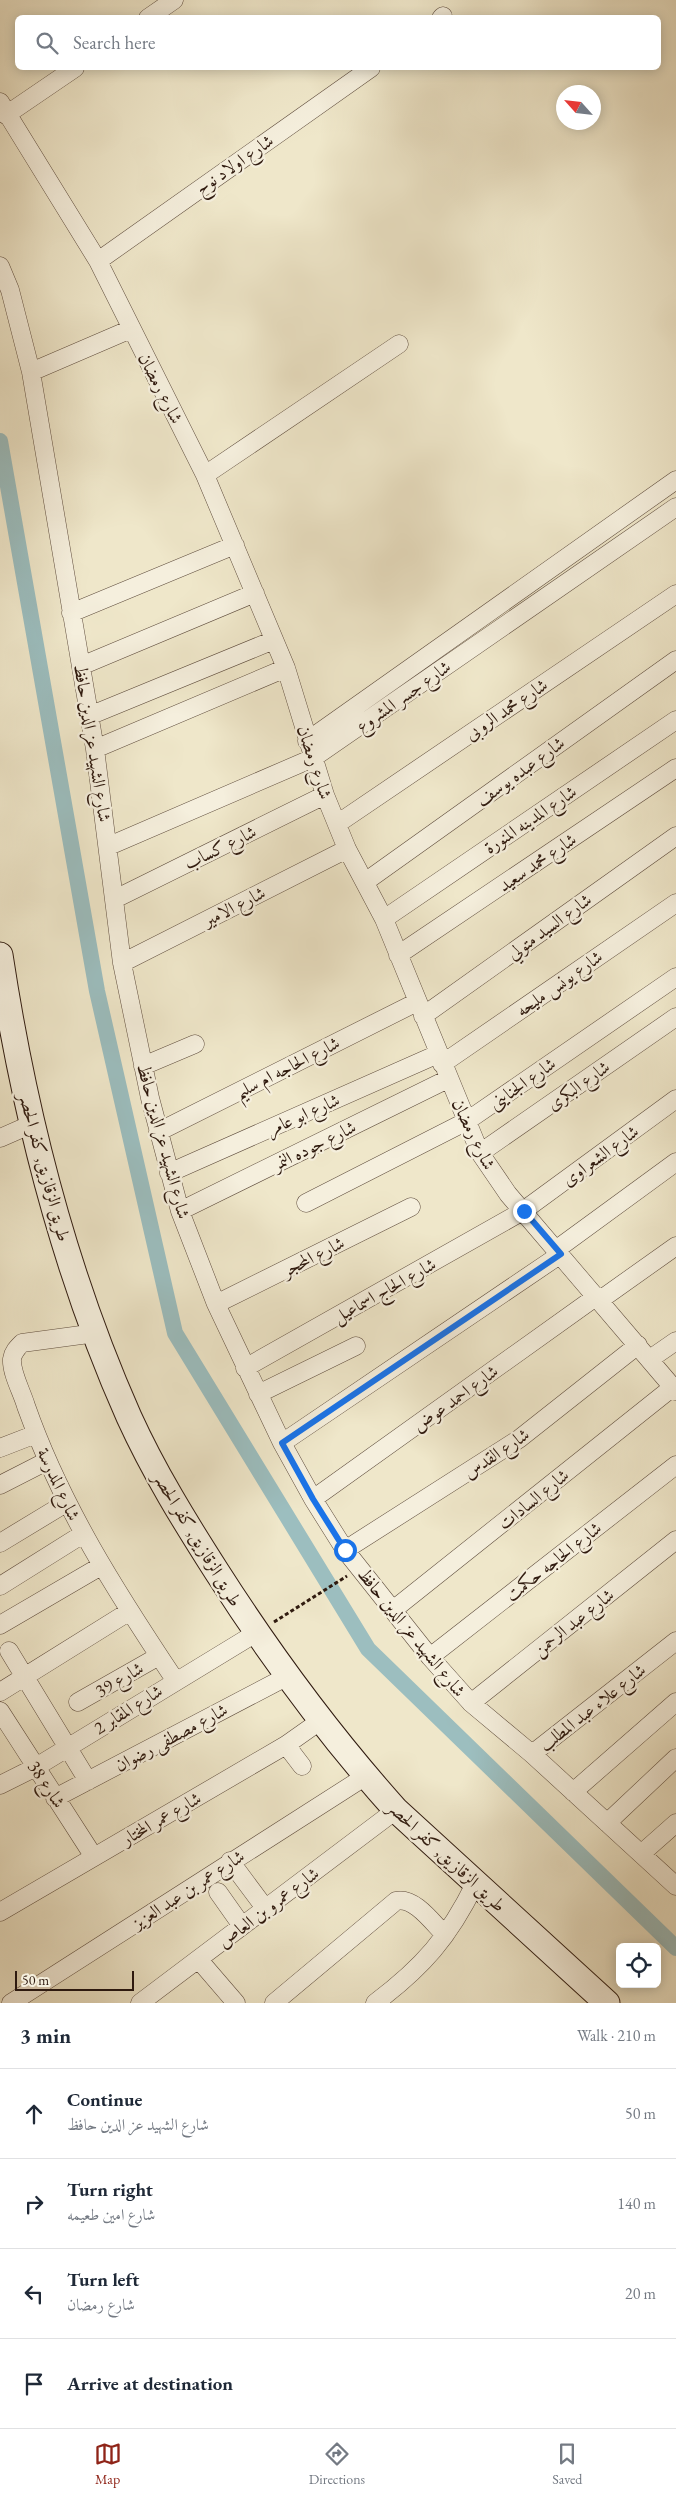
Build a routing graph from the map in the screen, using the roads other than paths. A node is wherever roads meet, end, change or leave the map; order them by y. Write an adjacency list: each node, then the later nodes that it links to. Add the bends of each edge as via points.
1 (174, 0): 2 (street)
2 (152, 15)
3 (71, 70): 5 (street)
4 (367, 70): 6 (street, شارع اولاد نوح)
5 (3, 108): 6 (street, شارع رمضان)
6 (98, 261): 8 (street, شارع رمضان)
7 (0, 266): 10 (street, شارع الشهيد عز الدين حافظ, via 10,290)
8 (130, 329): 10 (street); 11 (street, شارع رمضان)
9 (399, 344): 11 (street)
10 (31, 372): 17 (street, شارع الشهيد عز الدين حافظ)
11 (205, 475): 14 (street, شارع رمضان)
12 (676, 480): 24 (street, شارع جسر المشروع)
13 (676, 507): 26 (street, شارع جسر المشروع)
14 (235, 545): 15 (street, شارع رمضان); 17 (street)
15 (255, 593): 18 (street, شارع رمضان); 20 (street)
16 (676, 594): 29 (street, شارع محمد الروبى)
17 (71, 613): 20 (street, شارع الشهيد عز الدين حافظ)
18 (274, 640): 21 (street, شارع رمضان); 22 (street)
19 (676, 660): 33 (street, شارع عبده يوسف)
20 (81, 666): 22 (street, شارع الشهيد عز الدين حافظ)
21 (286, 668): 24 (street, شارع رمضان); 25 (street)
22 (90, 716): 25 (street, شارع الشهيد عز الدين حافظ)
23 (676, 720): 36 (street, شارع المدينه المنورة)
24 (308, 741): 26 (street, شارع رمضان)
25 (95, 749): 31 (street, شارع الشهيد عز الدين حافظ)
26 (313, 758): 28 (street, شارع رمضان); 31 (street, شارع جسر المشروع)
27 (676, 768): 38 (street, شارع محمد سعيد)
28 (325, 795): 29 (street, شارع رمضان); 34 (street, شارع كساب)
29 (337, 824): 32 (street, شارع رمضان)
30 (676, 836): 42 (street, شارع السيد متولي)
31 (108, 846): 34 (street, شارع الشهيد عز الدين حافظ)
32 (346, 849): 33 (street, شارع رمضان); 39 (street, شارع الامير)
33 (364, 882): 36 (street, شارع رمضان)
34 (114, 899): 39 (street, شارع الشهيد عز الدين حافظ)
35 (676, 902): 45 (street, شارع يونس مليحه)
36 (384, 919): 38 (street, شارع رمضان)
37 (0, 955): 41 (main road, طريق الزقازيق, كفر الحصر)
38 (398, 955): 42 (street, شارع رمضان)
39 (122, 963): 46 (street, شارع الشهيد عز الدين حافظ)
40 (676, 977): 48 (street, شارع الجناينى)
41 (4, 1007): 49 (main road, طريق الزقازيق, كفر الحصر)
42 (420, 1009): 45 (street, شارع رمضان); 50 (street, شارع الحاجه ام سليم)
43 (676, 1017): 52 (street, شارع البكرى)
44 (195, 1044): 46 (street)
45 (443, 1065): 48 (street, شارع رمضان); 54 (street, شارع ابو عامر); 57 (street, شارع جوده النمر)
46 (143, 1066): 50 (street, شارع الشهيد عز الدين حافظ)
47 (676, 1099): 58 (street, شارع الشعراوى)
48 (467, 1121): 52 (street, شارع رمضان); 55 (street, شارع الجناينى)
49 (32, 1124): 51 (street); 63 (main road, طريق الزقازيق, كفر الحصر, via 61,1230)
50 (158, 1132): 54 (street, شارع الشهيد عز الدين حافظ)
51 (0, 1138)
52 (480, 1153): 58 (street, شارع رمضان)
53 (676, 1162): 60 (street)
54 (169, 1174): 57 (street, شارع الشهيد عز الدين حافظ)
55 (306, 1203)
56 (411, 1206): 62 (street, شارع المحجر)
57 (180, 1211): 62 (street, شارع الشهيد عز الدين حافظ)
58 (524, 1211): 60 (street, شارع رمضان); 69 (street, شارع الحاج اسماعيل)
59 (676, 1246): 61 (street, شارع احمد عوض)
60 (559, 1252): 61 (street, شارع رمضان); 73 (street)
61 (598, 1298): 65 (street, شارع رمضان); 78 (street, شارع احمد عوض)
62 (216, 1304): 69 (street, شارع الشهيد عز الدين حافظ)
63 (96, 1333): 67 (street, شارع المدرسة, via 22,1343); 89 (main road, طريق الزقازيق, كفر الحصر, via 150,1460)
64 (676, 1341): 68 (street)
65 (638, 1345): 68 (street, شارع رمضان); 83 (street, شارع القدس, via 519,1439)
66 (356, 1346): 71 (street)
67 (6, 1356): 72 (street, شارع المدرسة, via 12,1364)
68 (650, 1359): 70 (street, شارع رمضان)
69 (245, 1368): 71 (street, شارع الشهيد عز الدين حافظ)
70 (674, 1389): 86 (street, شارع السادات)
71 (258, 1394): 73 (street, شارع الشهيد عز الدين حافظ)
72 (36, 1434): 74 (street); 75 (street, شارع المدرسة)
73 (282, 1443): 78 (street, شارع الشهيد عز الدين حافظ)
74 (0, 1448)
75 (47, 1462): 77 (street); 79 (street, شارع المدرسة)
76 (676, 1465): 93 (street, شارع الحاجه حكمت)
77 (0, 1485)
78 (313, 1499): 83 (street, شارع الشهيد عز الدين حافظ)
79 (66, 1503): 80 (street, شارع المدرسة); 82 (street)
80 (83, 1534): 84 (street, شارع المدرسة); 85 (street)
81 (676, 1540): 100 (street, شارع عبد الرحمن)
82 (0, 1543)
83 (345, 1550): 86 (street, شارع الشهيد عز الدين حافظ)
84 (100, 1566): 87 (street, شارع المدرسة); 88 (street)
85 (0, 1586)
86 (393, 1610): 93 (street, شارع الشهيد عز الدين حافظ)
87 (130, 1611): 92 (street, شارع المدرسة); 94 (street)
88 (0, 1625)
89 (256, 1633): 95 (main road, طريق الزقازيق, كفر الحصر); 96 (street, شارع المقابر 2)
90 (676, 1641): 105 (street, شارع علاء عبد المطلب)
91 (9, 1651): 94 (street)
92 (159, 1656): 96 (street, شارع المدرسة); 98 (street, شارع 39)
93 (430, 1657): 100 (street, شارع الشهيد عز الدين حافظ)
94 (24, 1677): 97 (street); 104 (street)
95 (286, 1677): 102 (main road, طريق الزقازيق, كفر الحصر); 110 (street, شارع مصطفى رضوان)
96 (176, 1680): 104 (street, شارع المقابر 2)
97 (0, 1692)
98 (78, 1702)
99 (676, 1702): 112 (street)
100 (470, 1703): 105 (street, شارع الشهيد عز الدين حافظ)
101 (0, 1711): 108 (street, شارع 38)
102 (320, 1721): 103 (street, شارع عمر المختار); 109 (main road, طريق الزقازيق, كفر الحصر)
103 (286, 1745): 107 (street); 118 (street, شارع عمر المختار)
104 (67, 1747): 108 (street, شارع المقابر 2); 110 (street)
105 (532, 1754): 112 (street, شارع الشهيد عز الدين حافظ)
106 (676, 1758): 115 (street)
107 (302, 1766)
108 (36, 1767): 111 (street, شارع المقابر 2); 113 (street, شارع 38)
109 (366, 1776): 114 (main road, طريق الزقازيق, كفر الحصر); 119 (street, شارع عمر بن عبد العزيز)
110 (88, 1781): 113 (street, شارع مصطفى رضوان)
111 (1, 1783)
112 (573, 1792): 115 (street, شارع الشهيد عز الدين حافظ)
113 (56, 1798): 118 (street, شارع 38)
114 (396, 1810): 120 (main road, طريق الزقازيق, كفر الحصر); 123 (street, شارع عمرو بن العاص)
115 (607, 1823): 117 (street, شارع الشهيد عز الدين حافظ)
116 (676, 1823): 117 (street)
117 (641, 1854): 121 (street, شارع الشهيد عز الدين حافظ)
118 (94, 1857): 124 (street, شارع عمر المختار)
119 (230, 1861): 123 (street); 128 (street, شارع عمر بن عبد العزيز)
120 (475, 1884): 126 (street); 133 (main road, طريق الزقازيق, كفر الحصر)
121 (676, 1886)
122 (218, 1892): 125 (street)
123 (265, 1908): 125 (street, شارع عمرو بن العاص)
124 (0, 1912)
125 (242, 1926): 127 (street, شارع عمرو بن العاص)
126 (445, 1935): 131 (street, via 412,1903 396,1901); 132 (street, via 425,1962)
127 (199, 1960): 129 (street, شارع عمرو بن العاص); 130 (street)
128 (11, 2003)
129 (140, 2003)
130 (236, 2003)
131 (274, 2003)
132 (375, 2003)
133 (607, 2003)

